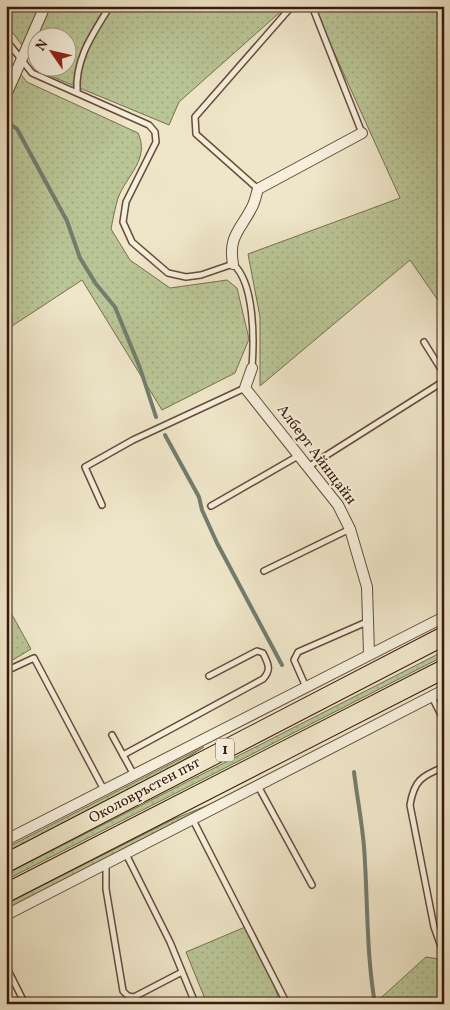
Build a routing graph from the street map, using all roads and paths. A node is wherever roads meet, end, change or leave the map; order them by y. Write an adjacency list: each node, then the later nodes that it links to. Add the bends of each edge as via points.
1 (45, 6): 6 (street)
2 (110, 6): 7 (lane, via 81,57)
3 (292, 6): 10 (lane, via 195,117 196,134)
4 (312, 6): 9 (lane)
5 (6, 40): 6 (lane)
6 (22, 58): 7 (lane, via 32,73); 8 (street)
7 (77, 92): 11 (lane, via 150,125 155,132 156,142 126,202 123,222 132,242 168,274 201,275)
8 (6, 95)
9 (362, 133): 10 (street)
10 (258, 189): 11 (street, via 252,208 239,225 233,241)
11 (233, 264): 13 (lane, via 249,300 254,340)
12 (424, 342): 14 (lane)
13 (252, 368): 16 (street)
14 (444, 374)
15 (444, 381): 18 (lane)
16 (245, 388): 17 (street, Алберт Айнщайн); 19 (lane, via 133,440 84,467)
17 (298, 456): 18 (street, Алберт Айнщайн); 20 (lane)
18 (308, 467): 21 (street, Алберт Айнщайн, via 338,505)
19 (102, 505)
20 (211, 506)
21 (350, 529): 22 (lane); 24 (street, Алберт Айнщайн, via 367,587)
22 (264, 571)
23 (444, 617): 26 (street, Околовръстен път)
24 (369, 621): 26 (street, Алберт Айнщайн); 30 (lane, via 298,652 294,660)
25 (444, 636): 43 (highway, Околовръстен път / 1)
26 (369, 654): 30 (street, Околовръстен път)
27 (444, 669): 46 (highway, Околовръстен път / 1)
28 (6, 671): 39 (lane, via 34,658)
29 (209, 676): 35 (lane, via 257,650 269,665 269,673 263,679)
30 (306, 688): 37 (street, Околовръстен път)
31 (444, 690): 32 (street)
32 (432, 696): 33 (lane); 38 (street)
33 (444, 721)
34 (112, 735): 35 (lane)
35 (123, 755): 37 (lane)
36 (444, 767): 48 (lane, via 427,774 413,788 410,805 434,927)
37 (134, 775): 39 (street, Околовръстен път)
38 (258, 786): 40 (street); 45 (lane)
39 (104, 790): 41 (street, Околовръстен път)
40 (193, 820): 42 (street); 53 (lane)
41 (6, 840)
42 (126, 854): 44 (street); 50 (lane)
43 (6, 863)
44 (106, 864): 47 (street); 50 (lane, via 106,889 123,991 134,997)
45 (312, 885)
46 (6, 893)
47 (6, 915)
48 (444, 955)
49 (6, 966): 52 (lane)
50 (182, 972): 51 (lane)
51 (195, 1003)
52 (25, 1004)
53 (288, 1004)

